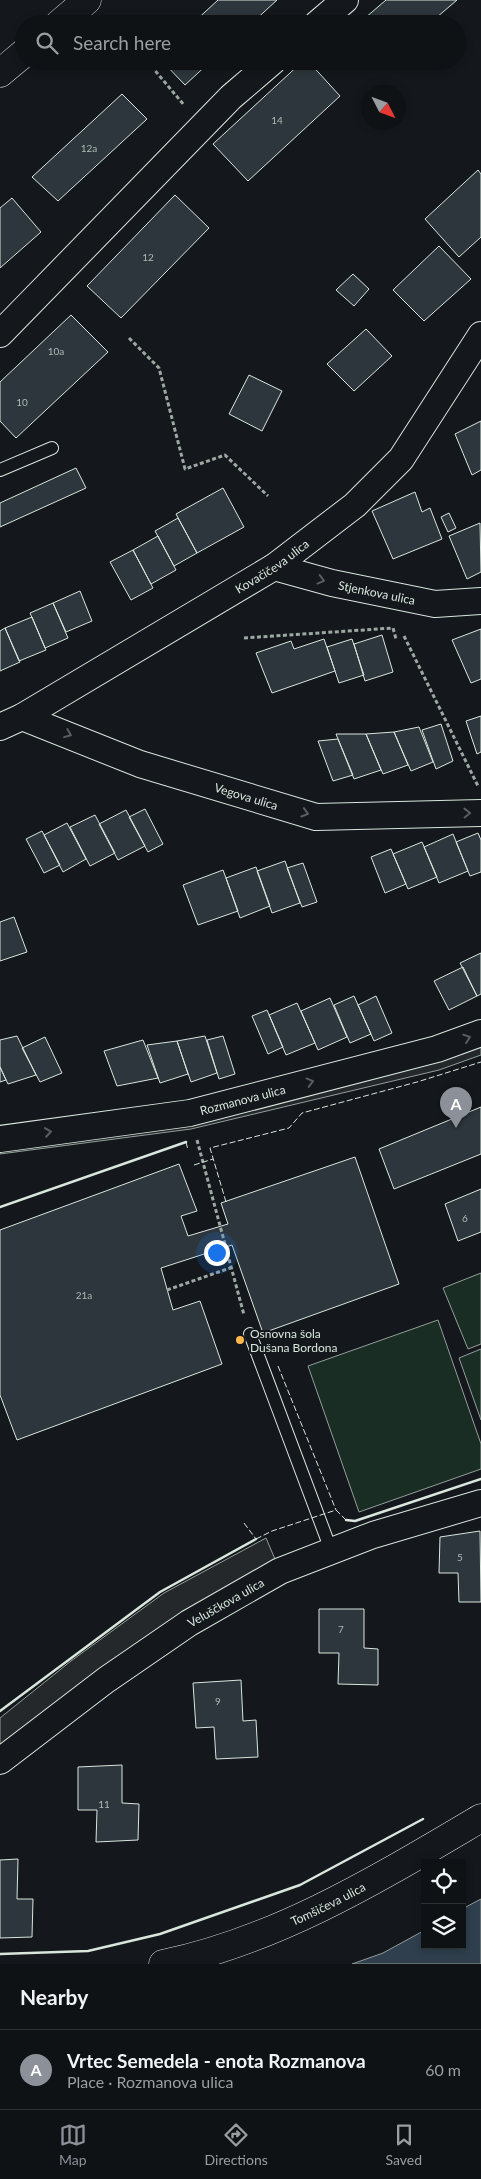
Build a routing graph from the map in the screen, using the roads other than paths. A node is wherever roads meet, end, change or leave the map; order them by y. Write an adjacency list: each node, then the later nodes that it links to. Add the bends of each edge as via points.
1 (87, 0): 3 (street)
2 (345, 0): 4 (street)
3 (70, 15)
4 (328, 15)
5 (15, 60): 7 (street)
6 (262, 70): 8 (street, via 231,97)
7 (0, 73)
8 (0, 334)
9 (481, 335): 12 (street, Kovačičeva ulica, via 401,460 355,505)
10 (52, 448): 11 (lane)
11 (0, 470)
12 (274, 567): 13 (street, Stjenkova ulica, one-way to 13, via 332,583 435,604); 14 (street, Kovačičeva ulica)
13 (481, 601)
14 (11, 722): 15 (street, Vegova ulica, one-way to 15, via 316,817)
15 (481, 813)
16 (481, 1033): 17 (street, Rozmanova ulica, one-way to 16, via 190,1113 437,1049)
17 (0, 1139)
18 (248, 1329): 20 (lane)
19 (481, 1503): 20 (street, Veluščkova ulica)
20 (331, 1550): 21 (street, Veluščkova ulica, via 280,1571 188,1623 106,1680)
21 (0, 1761)
22 (481, 1818): 23 (street, Tomšičeva ulica, via 306,1916 224,1948)
23 (163, 1964)

